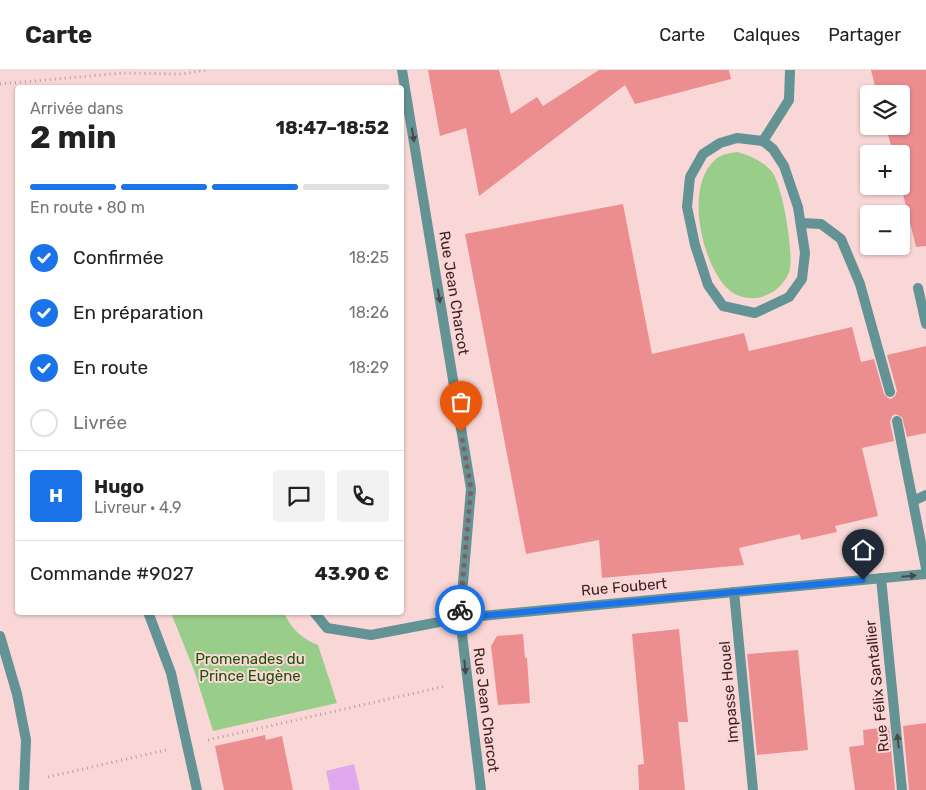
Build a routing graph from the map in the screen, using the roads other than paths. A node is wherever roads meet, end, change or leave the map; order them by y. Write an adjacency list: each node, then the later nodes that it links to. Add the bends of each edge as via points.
1 (402, 70): 17 (street, Rue Jean Charcot, one-way to 17, via 471,489)
2 (790, 70): 3 (street, via 789,100)
3 (763, 141): 4 (street, via 773,149 784,166); 4 (street, via 737,138 720,143 703,154 690,178 687,207 695,245 708,285 723,306 755,313 789,297 802,279 805,253)
4 (801, 223): 7 (street, via 821,224 841,239 860,284)
5 (918, 288): 6 (street)
6 (926, 324)
7 (890, 392)
8 (897, 421): 10 (street)
9 (926, 496): 10 (street)
10 (913, 501): 11 (street)
11 (926, 568)
12 (926, 574): 13 (street, Rue Foubert, one-way to 12)
13 (882, 578): 14 (street, Rue Foubert); 23 (street, Rue Félix Santallier, one-way to 13)
14 (734, 592): 17 (street, Rue Foubert); 22 (street, Impasse Houel)
15 (149, 615): 20 (street, via 170,673)
16 (316, 615): 17 (street, Rue Foubert, via 327,628 371,634)
17 (460, 618): 21 (street, Rue Jean Charcot, one-way to 21)
18 (0, 636): 19 (street, via 26,740)
19 (24, 790)
20 (198, 790)
21 (481, 790)
22 (753, 790)
23 (902, 790)

